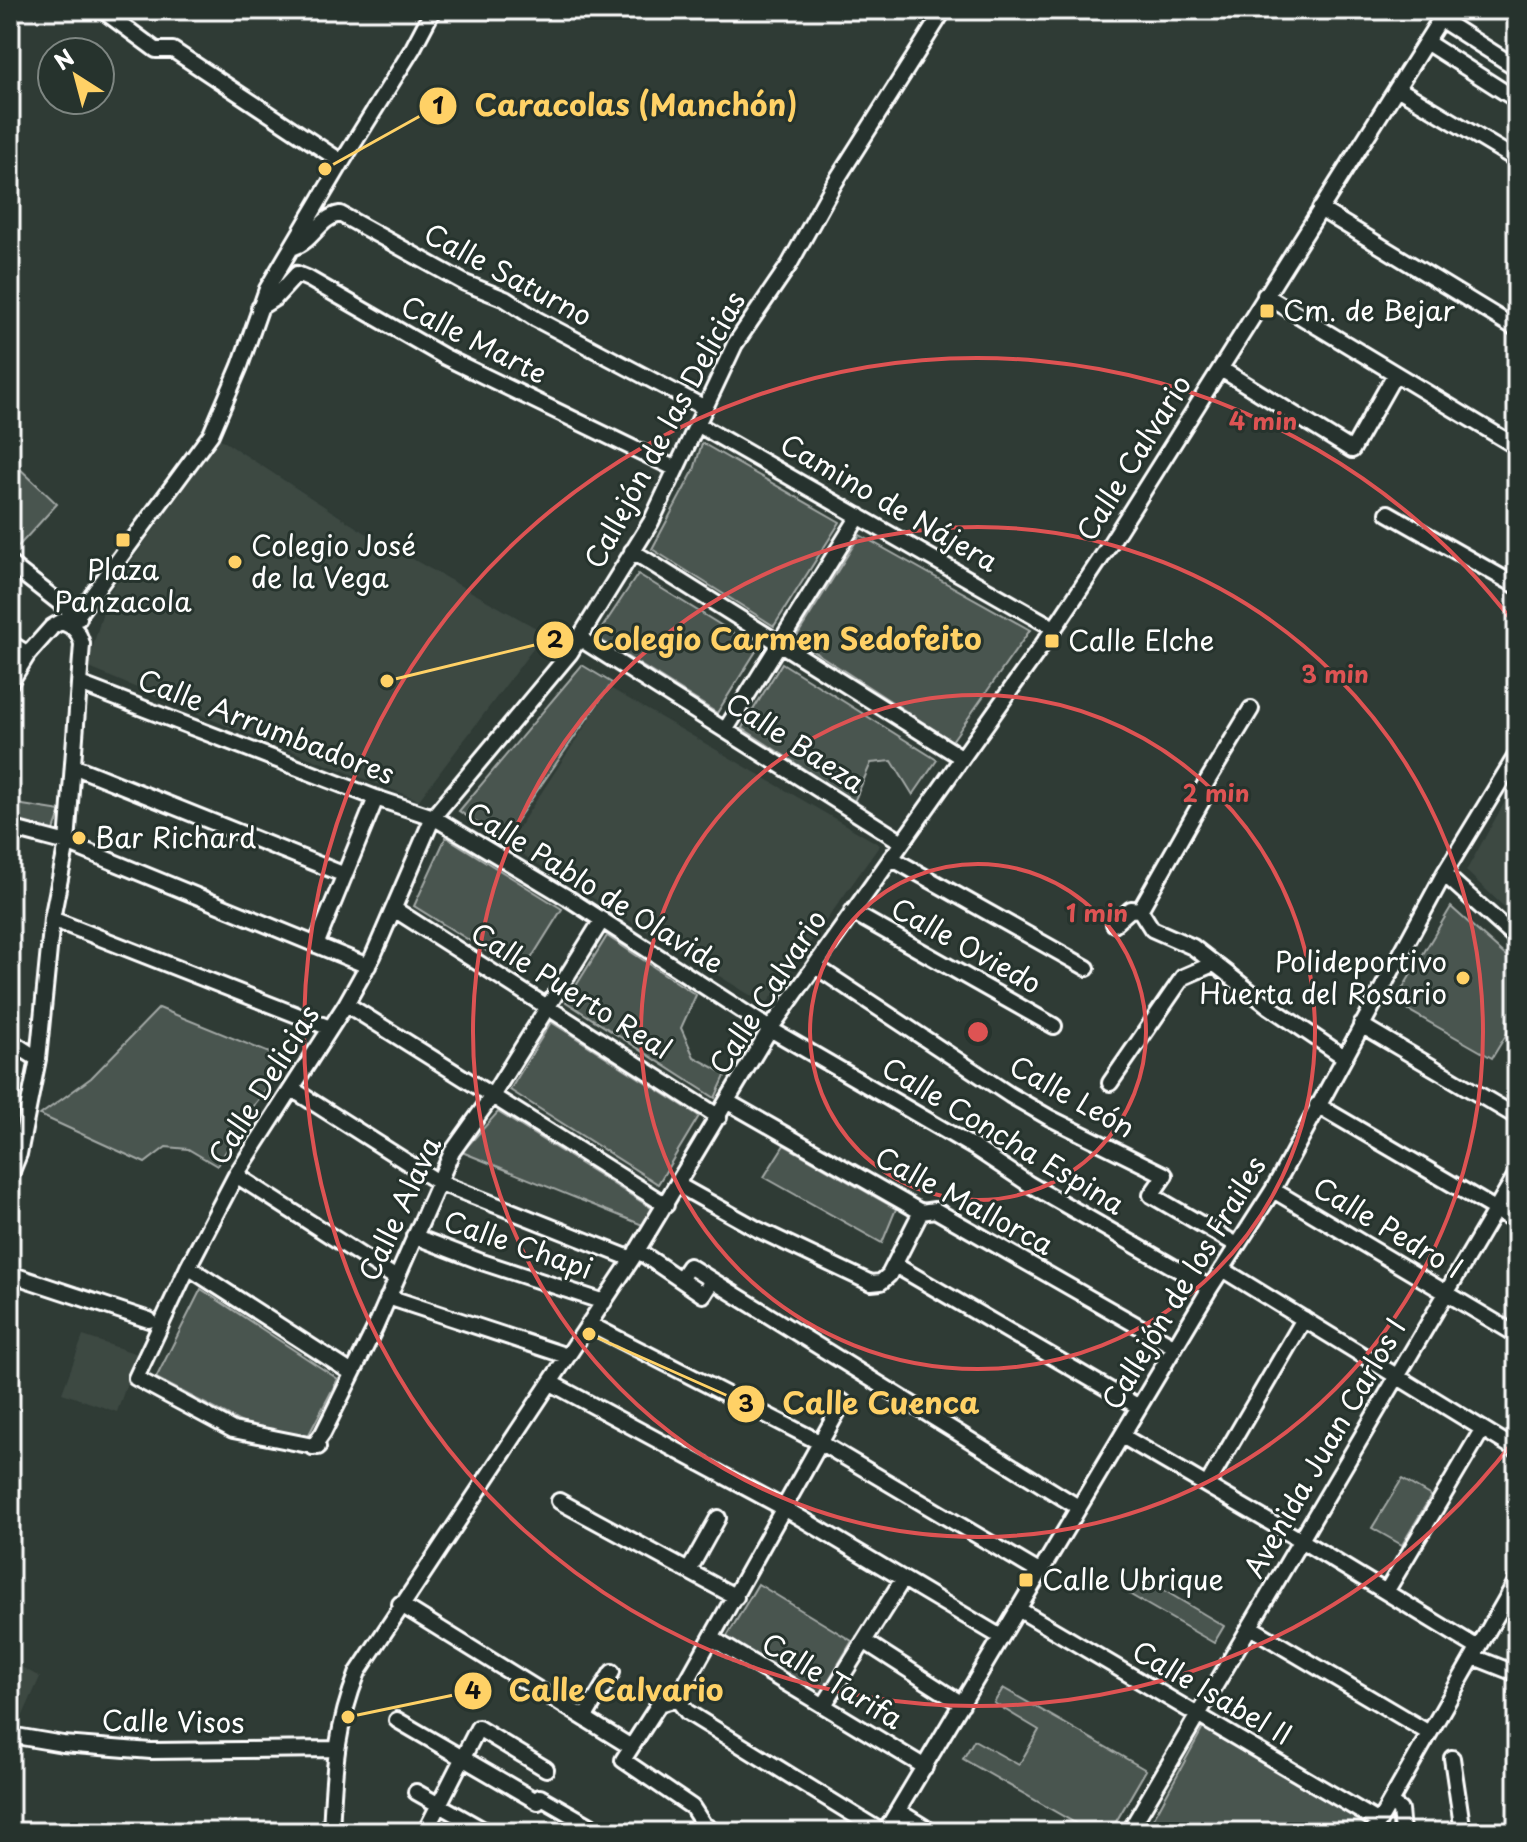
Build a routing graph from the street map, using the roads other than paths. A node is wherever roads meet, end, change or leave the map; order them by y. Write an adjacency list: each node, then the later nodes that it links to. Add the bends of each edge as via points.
1 (102, 10): 10 (street, via 156,50 173,50)
2 (433, 10): 10 (street)
3 (944, 10): 18 (street, Callejón de las Delicias, via 735,344)
4 (1443, 14): 5 (street, Calle Calvario); 6 (street)
5 (1426, 42): 7 (street, Calle Calvario); 8 (street)
6 (1517, 68)
7 (1397, 88): 9 (street); 11 (street, Calle Calvario)
8 (1517, 100)
9 (1517, 160)
10 (342, 162): 12 (street)
11 (1320, 209): 13 (street, Calle Calvario); 15 (street)
12 (293, 247): 14 (street); 18 (street, Calle Saturno, via 340,214)
13 (1265, 295): 16 (street, Calle Calvario); 17 (street)
14 (259, 308): 21 (street, Calle Marte, via 297,274 445,357); 27 (street, via 211,434)
15 (1517, 329)
16 (1221, 369): 17 (street, via 1352,450); 29 (street, Calle Calvario)
17 (1395, 374): 20 (street)
18 (705, 408): 19 (street, Callejón de las Delicias)
19 (697, 424): 21 (street, Callejón de las Delicias); 23 (street, Camino de Nájera)
20 (1517, 447)
21 (676, 469): 24 (street, Callejón de las Delicias)
22 (1388, 513): 26 (street)
23 (859, 516): 29 (street, Camino de Nájera); 32 (street)
24 (632, 551): 30 (street, Callejón de las Delicias); 32 (street)
25 (10, 564): 27 (street)
26 (1517, 586)
27 (77, 616): 28 (street); 33 (street, via 83,620)
28 (57, 624): 33 (street, via 69,624); 34 (street)
29 (1054, 628): 40 (street, Calle Calvario)
30 (579, 638): 38 (street, Calle Baeza); 43 (street, Callejón de las Delicias)
31 (10, 643): 34 (street)
32 (780, 643): 38 (street); 40 (street)
33 (82, 644): 36 (street)
34 (28, 654): 35 (street)
35 (10, 683)
36 (80, 684): 41 (street); 42 (street, Calle Arrumbadores)
37 (1251, 709): 51 (street)
38 (726, 729): 45 (street, Calle Baeza)
39 (1517, 754): 48 (street, Callejón de los Frailes)
40 (961, 757): 45 (street, Calle Calvario)
41 (73, 766): 46 (street); 49 (street)
42 (376, 798): 43 (street, Calle Arrumbadores); 49 (street)
43 (433, 817): 50 (street, Calle Delicias); 54 (street, Calle Pablo de Olavide)
44 (10, 828): 46 (street)
45 (902, 842): 47 (street, Calle Calvario)
46 (67, 843): 53 (street); 57 (street)
47 (891, 858): 52 (street, Calle Calvario); 61 (street)
48 (1444, 874): 56 (street); 64 (street, Callejón de los Frailes)
49 (345, 875): 57 (street)
50 (394, 909): 59 (street, Calle Delicias); 63 (street, Calle Puerto Real)
51 (1140, 910): 55 (street, via 1131,909); 58 (street, via 1152,929 1193,947)
52 (852, 912): 60 (street, Calle Calvario); 65 (street, Calle Oviedo)
53 (52, 919): 66 (street); 70 (street)
54 (602, 920): 63 (street, Calle Alava); 67 (street, Calle Pablo de Olavide)
55 (1114, 924)
56 (1517, 939)
57 (316, 945): 59 (street)
58 (1213, 964): 69 (street); 71 (street, via 1183,977)
59 (368, 966): 62 (street, Calle Delicias)
60 (815, 966): 67 (street, Calle Calvario); 89 (street, Calle León, via 1010,1095 1165,1175 1151,1195)
61 (1087, 968)
62 (346, 1004): 66 (street, Calle Delicias); 73 (street)
63 (547, 1007): 73 (street, Calle Alava); 76 (street, Calle Puerto Real)
64 (1361, 1025): 69 (street, Callejón de los Frailes); 77 (street)
65 (1054, 1026)
66 (330, 1028): 72 (street, Calle Delicias)
67 (770, 1029): 74 (street, Calle Calvario); 96 (street, Calle Concha Espina)
68 (10, 1041): 70 (street)
69 (1344, 1057): 75 (street, Callejón de los Frailes)
70 (38, 1059): 78 (street)
71 (1110, 1083)
72 (292, 1089): 80 (street, Calle Delicias); 81 (street)
73 (492, 1096): 81 (street, Calle Alava, via 452,1152); 84 (street)
74 (728, 1102): 76 (street, Calle Calvario); 86 (street, Calle Mallorca)
75 (1317, 1105): 83 (street, Callejón de los Frailes); 85 (street)
76 (719, 1117): 82 (street, Calle Calvario)
77 (1517, 1117)
78 (12, 1167)
79 (1517, 1173): 85 (street, Avenida Juan Carlos I)
80 (236, 1175): 92 (street, Calle Delicias); 95 (street)
81 (438, 1182): 88 (street, Calle Alava); 90 (street)
82 (678, 1185): 84 (street, Calle Calvario); 91 (street, via 871,1283 886,1279)
83 (1273, 1190): 89 (street, Callejón de los Frailes); 97 (street, Calle Pedro I)
84 (666, 1205): 90 (street, Calle Calvario)
85 (1496, 1209): 87 (street); 97 (street, Avenida Juan Carlos I)
86 (921, 1212): 91 (street); 104 (street, Calle Mallorca, via 935,1210)
87 (1517, 1222)
88 (414, 1236): 95 (street, Calle Alava); 99 (street, Calle Chapi)
89 (1237, 1245): 93 (street, Callejón de los Frailes)
90 (634, 1254): 99 (street, Calle Calvario); 118 (street, via 680,1279 689,1266)
91 (895, 1265): 110 (street)
92 (188, 1267): 106 (street); 114 (street, Calle Delicias, via 136,1378 233,1430)
93 (1222, 1269): 96 (street, Callejón de los Frailes); 100 (street)
94 (10, 1274): 101 (street)
95 (396, 1278): 98 (street, Calle Alava)
96 (1210, 1288): 104 (street, Callejón de los Frailes)
97 (1446, 1293): 103 (street, Calle Pedro I); 107 (street, Avenida Juan Carlos I)
98 (388, 1297): 105 (street); 106 (street, Calle Alava)
99 (604, 1302): 102 (street, Calle Calvario)
100 (1304, 1319): 107 (street); 116 (street)
101 (149, 1320)
102 (589, 1324): 105 (street, Calle Calvario); 113 (street)
103 (1517, 1335)
104 (1175, 1347): 110 (street, Callejón de los Frailes)
105 (567, 1356): 108 (street, Calle Calvario)
106 (352, 1373): 114 (street, Calle Alava)
107 (1397, 1375): 111 (street); 121 (street, Avenida Juan Carlos I)
108 (551, 1383): 119 (street); 129 (street, Calle Calvario)
109 (843, 1402): 113 (street)
110 (1139, 1407): 112 (street, Callejón de los Frailes)
111 (1482, 1430): 115 (street); 126 (street)
112 (1122, 1436): 116 (street); 118 (street, Callejón de los Frailes)
113 (821, 1443): 119 (street); 123 (street)
114 (316, 1447)
115 (1517, 1450)
116 (1207, 1485): 121 (street)
117 (559, 1501): 122 (street)
118 (1078, 1507): 123 (street, Callejón de los Frailes)
119 (784, 1508): 124 (street); 128 (street)
120 (718, 1518): 122 (street)
121 (1302, 1541): 126 (street); 131 (street, Avenida Juan Carlos I)
122 (689, 1570): 128 (street)
123 (1039, 1572): 130 (street, Callejón de los Frailes)
124 (903, 1579): 132 (street); 134 (street)
125 (1517, 1580): 127 (street)
126 (1386, 1592): 135 (street)
127 (1513, 1596): 135 (street)
128 (736, 1597): 133 (street)
129 (400, 1604): 142 (street); 146 (street, Calle Calvario, via 358,1672 343,1709)
130 (1018, 1609): 132 (street, Callejón de los Frailes); 141 (street, Calle Isabel II)
131 (1250, 1627): 141 (street, Avenida Juan Carlos I); 144 (street)
132 (1001, 1637): 139 (street, Callejón de los Frailes)
133 (713, 1639): 138 (street); 140 (street, Calle Tarifa)
134 (864, 1641): 139 (street); 140 (street)
135 (1476, 1652): 137 (street); 144 (street)
136 (612, 1672): 142 (street)
137 (1517, 1674)
138 (677, 1699): 147 (street, via 659,1704); 162 (street, via 687,1712)
139 (962, 1704): 150 (street, Callejón de los Frailes)
140 (824, 1705): 150 (street, Calle Tarifa)
141 (1197, 1714): 156 (street, Calle Isabel II); 164 (street, Avenida Juan Carlos I)
142 (585, 1717): 147 (street)
143 (397, 1720): 148 (street)
144 (1429, 1733): 153 (street)
145 (10, 1735): 146 (street, Calle Visos, via 151,1751)
146 (336, 1749): 158 (street, Calle Calvario)
147 (627, 1754): 161 (street)
148 (462, 1757): 151 (street, via 478,1728); 154 (street); 160 (street)
149 (1452, 1758): 166 (street)
150 (925, 1767): 155 (street, Callejón de los Frailes)
151 (546, 1769)
152 (416, 1792): 154 (street)
153 (1390, 1803): 156 (street); 165 (street, via 1400,1810)
154 (438, 1805): 157 (street); 159 (street)
155 (898, 1811): 162 (street, Callejón de los Frailes); 163 (street)
156 (1376, 1827)
157 (428, 1831)
158 (331, 1832)
159 (487, 1832)
160 (601, 1832)
161 (715, 1832)
162 (884, 1832)
163 (932, 1832)
164 (1129, 1832)
165 (1402, 1832)
166 (1463, 1832)

